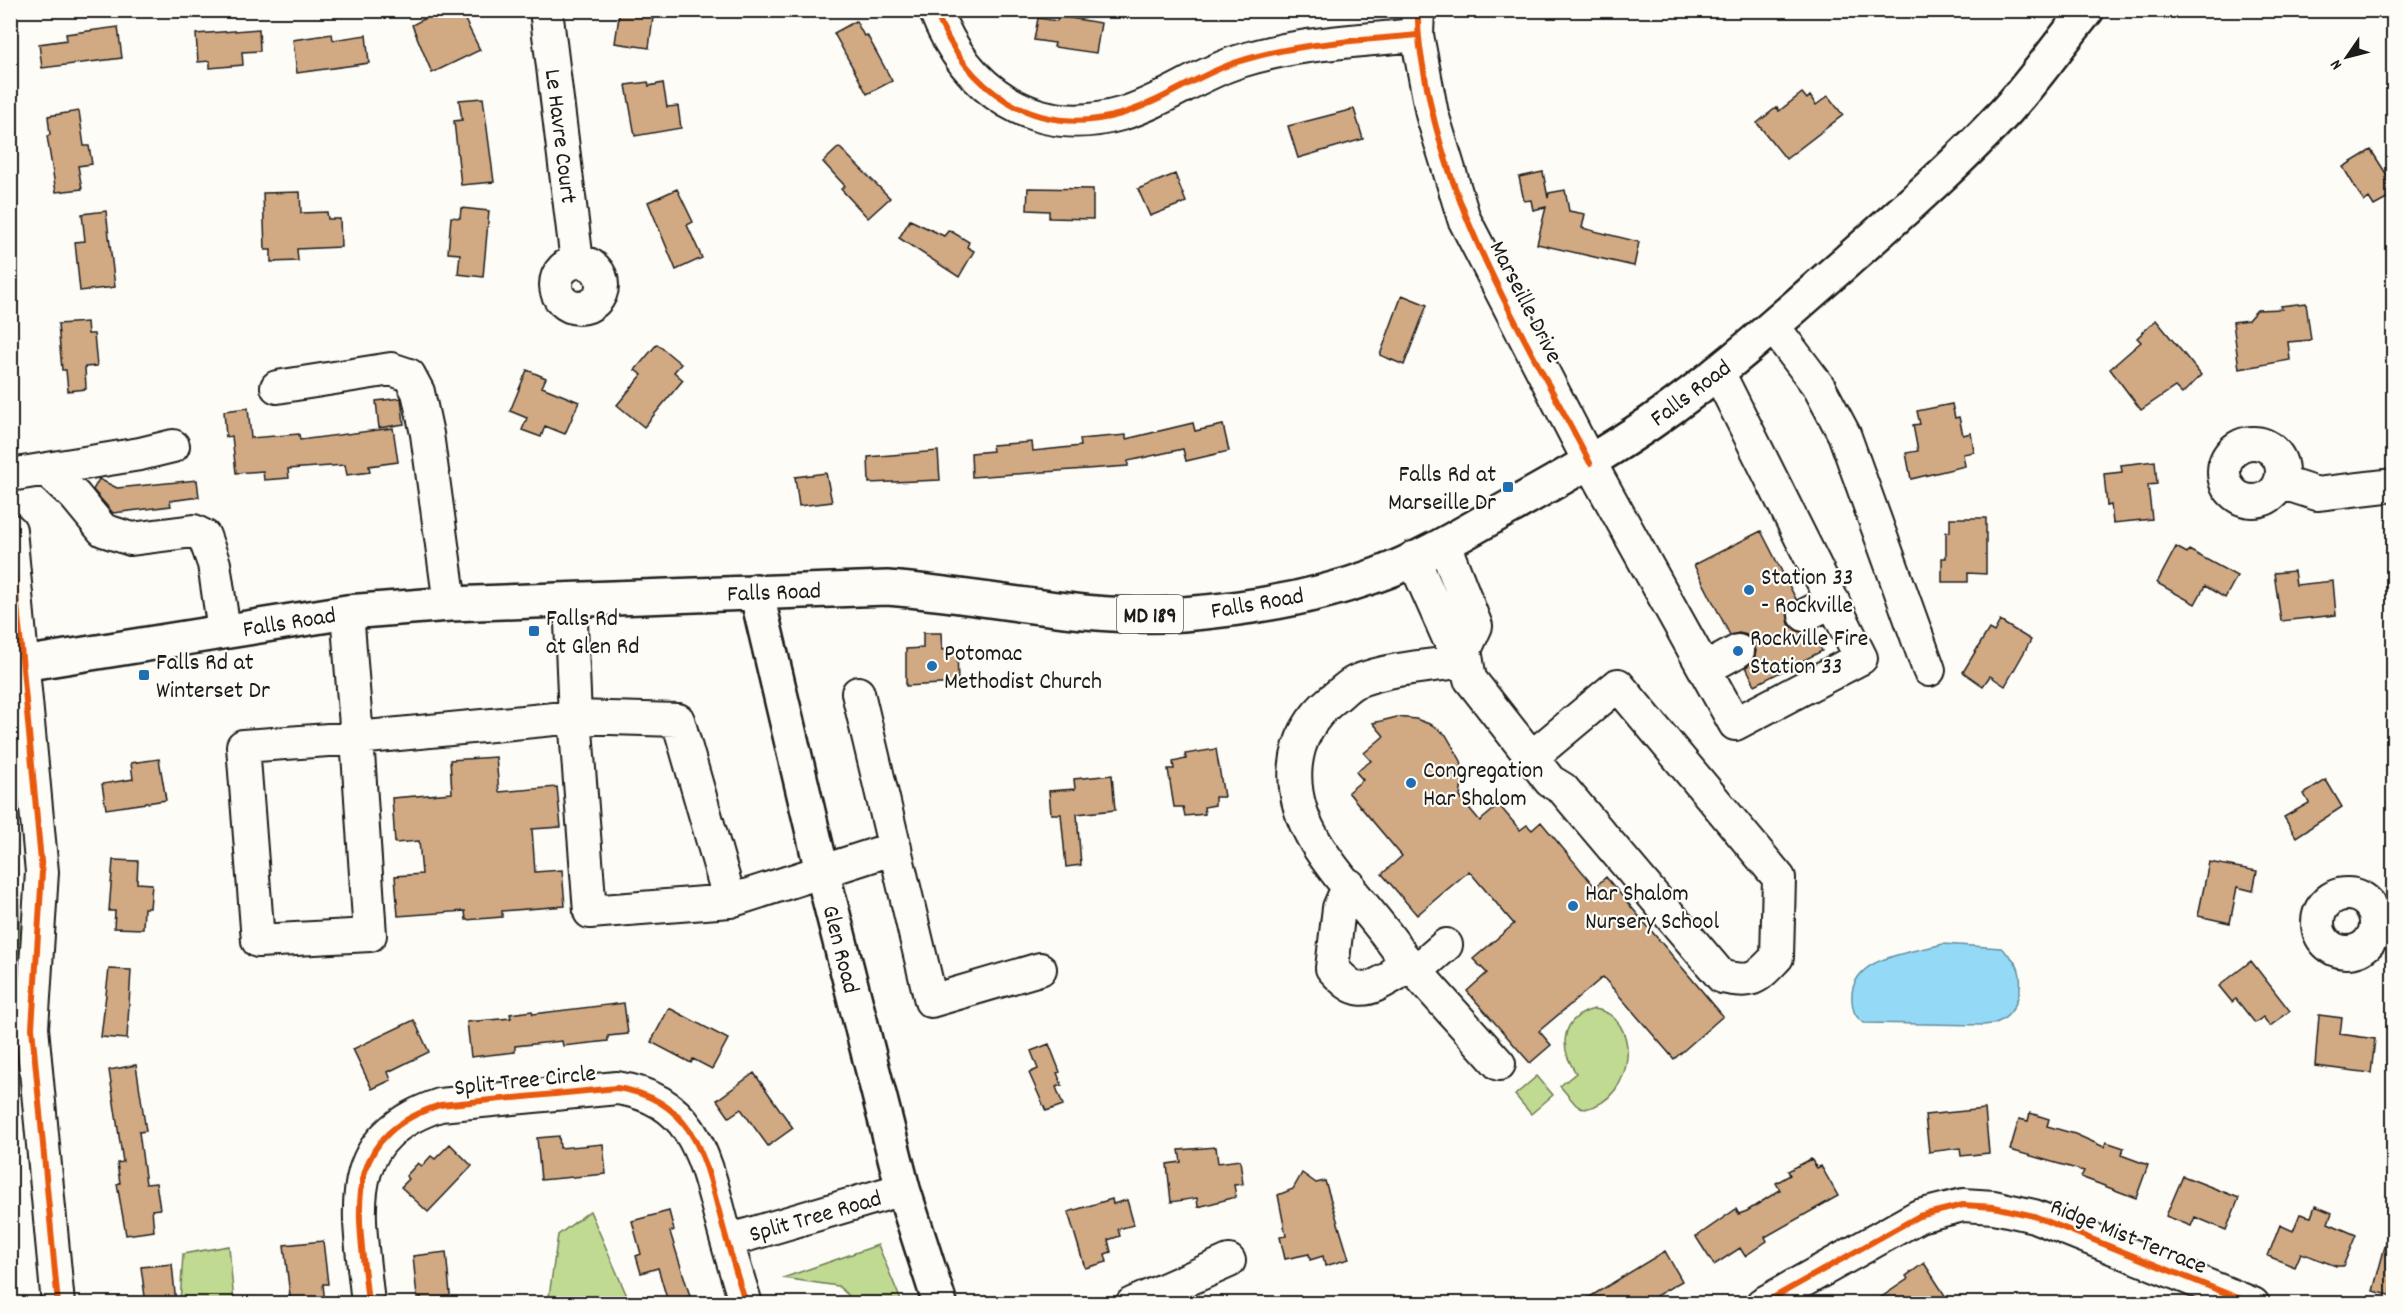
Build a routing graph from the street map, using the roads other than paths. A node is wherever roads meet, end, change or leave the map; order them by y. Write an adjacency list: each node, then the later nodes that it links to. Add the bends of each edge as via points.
1 (546, 10): 5 (street, Le Havre Court)
2 (935, 10): 4 (street, via 956,55 993,93 1026,111 1080,121 1120,115 1239,62)
3 (2087, 10): 6 (main road, Falls Road / MD 189, via 2010,106 1963,156)
4 (1418, 22): 10 (street, Marseille Drive, via 1432,114 1464,219)
5 (578, 262)
6 (1773, 326): 7 (main road, Falls Road / MD 189); 29 (street, via 1819,387 1844,434)
7 (1718, 372): 10 (main road, Falls Road / MD 189, via 1653,422); 20 (street)
8 (277, 387): 21 (street, via 391,369 409,375 418,392 427,434)
9 (173, 446): 11 (street)
10 (1590, 463): 16 (main road, Falls Road / MD 189); 28 (street, Marseille Drive)
11 (47, 470): 12 (street); 24 (street, via 103,530 132,539 194,531 204,536 214,564)
12 (10, 475)
13 (2280, 482): 14 (street, via 2317,494)
14 (2394, 485)
15 (10, 530): 27 (street)
16 (1444, 544): 17 (main road, Falls Road / MD 189); 26 (street, via 1476,626)
17 (1413, 558): 18 (main road, Falls Road / MD 189, via 1378,575 1305,594 1181,614 1067,610 887,588); 26 (street, via 1448,638)
18 (756, 591): 19 (main road, Falls Road / MD 189); 35 (main road, Glen Road)
19 (570, 599): 21 (main road, Falls Road / MD 189); 31 (street)
20 (1833, 601): 23 (street); 28 (street, Marseille Drive, via 1861,658 1734,724)
21 (450, 604): 22 (main road, Falls Road / MD 189)
22 (347, 612): 24 (main road, Falls Road / MD 189); 32 (street)
23 (1804, 615)
24 (224, 631): 27 (main road, Falls Road / MD 189)
25 (1738, 651): 28 (street)
26 (1466, 656): 33 (street, via 1470,679); 36 (street, via 1353,683 1320,710 1304,736 1293,768 1297,804 1316,843)
27 (17, 665): 45 (street, via 42,872 32,1028)
28 (1705, 669)
29 (1929, 670)
30 (858, 693): 34 (street)
31 (575, 717): 32 (street); 37 (street, via 678,720); 37 (street, via 590,912)
32 (357, 738): 32 (street, via 243,746 258,941 370,935)
33 (1532, 757): 33 (street, via 1618,685 1779,878 1777,957 1761,974 1746,982 1722,977)
34 (895, 848): 35 (street); 40 (street, via 931,1001)
35 (822, 871): 37 (street); 42 (main road, Glen Road)
36 (1349, 885): 39 (street); 39 (street, via 1339,908 1332,968 1348,986 1371,989)
37 (730, 901)
38 (1446, 945): 39 (street)
39 (1409, 963): 41 (street)
40 (1040, 969)
41 (1499, 1064)
42 (903, 1189): 43 (street, Split Tree Road); 48 (main road, Glen Road)
43 (727, 1241): 46 (street, Split Tree Circle, via 707,1165 695,1136 664,1104 640,1091 593,1089 440,1105 395,1125 377,1144 364,1170 360,1219); 47 (street, Split Tree Circle)
44 (1229, 1261): 49 (street)
45 (58, 1304)
46 (368, 1304)
47 (746, 1304)
48 (940, 1304)
49 (1132, 1304)
50 (1762, 1304): 51 (street, Ridge Mist Terrace, via 1911,1219 1963,1205 2034,1216)
51 (2253, 1304)

